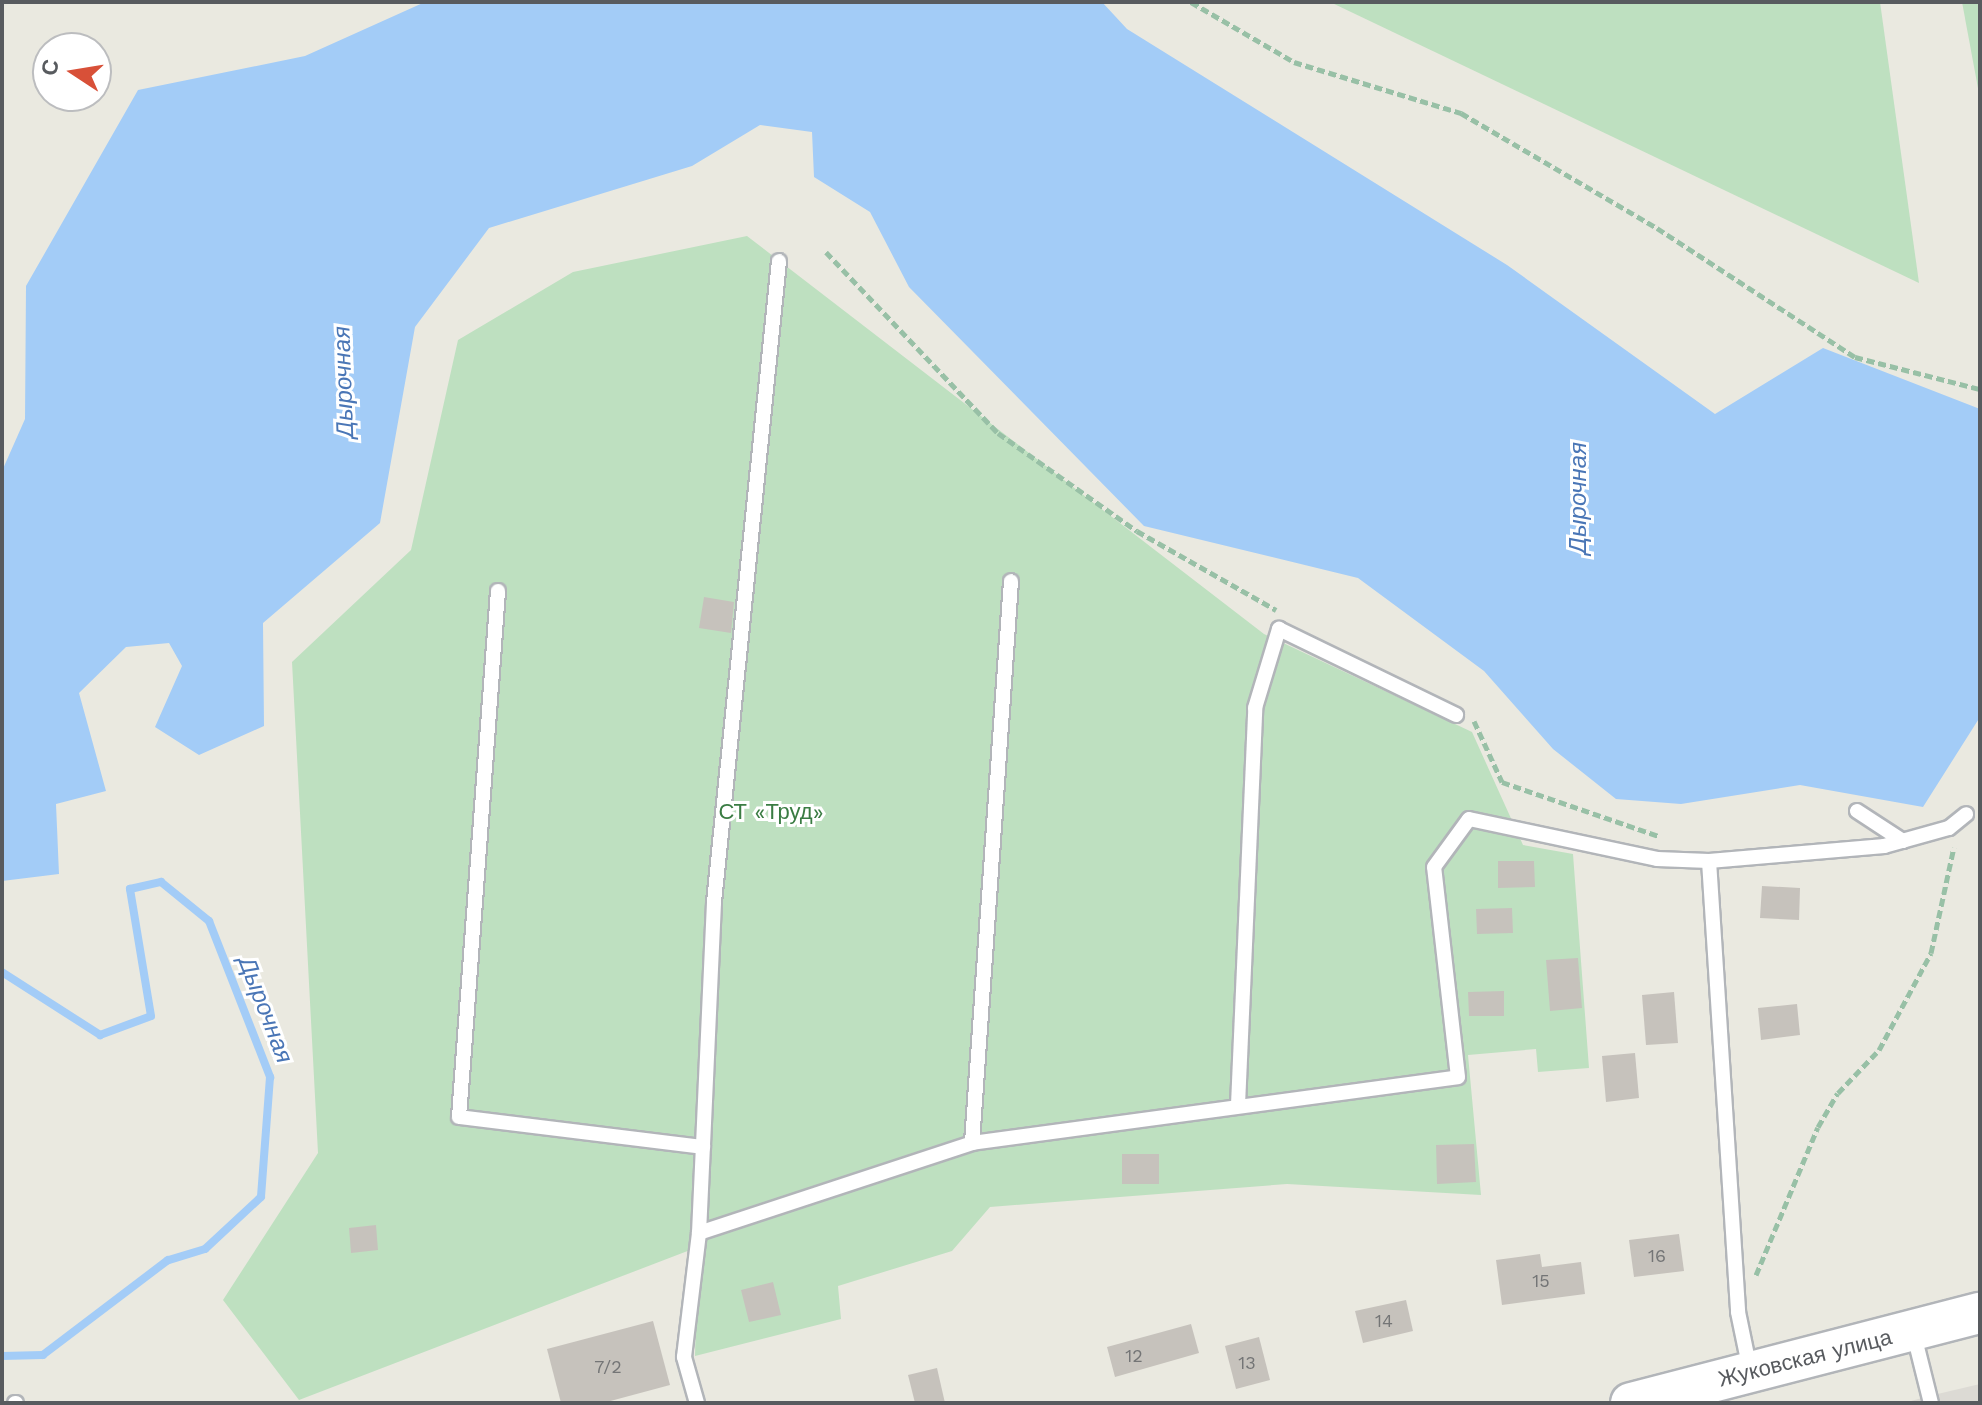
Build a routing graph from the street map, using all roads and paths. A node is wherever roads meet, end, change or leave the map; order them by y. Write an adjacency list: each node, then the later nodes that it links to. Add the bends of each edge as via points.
1 (1191, 2): 4 (path, via 1294,62 1461,113 1657,228 1855,357)
2 (826, 252): 7 (path, via 998,433 1137,531)
3 (779, 261): 16 (lane, via 714,902)
4 (1980, 389)
5 (1011, 581): 15 (lane)
6 (498, 591): 16 (lane, via 459,1117)
7 (1283, 614)
8 (1463, 713): 12 (path, via 1502,782); 14 (lane, via 1279,629 1255,708)
9 (1857, 811): 11 (lane)
10 (1966, 814): 11 (lane, via 1949,828); 18 (path, via 1946,869 1931,953 1879,1050 1838,1093 1818,1127)
11 (1903, 841): 13 (lane)
12 (1674, 842)
13 (1709, 861): 14 (lane, via 1657,859 1469,819 1434,867 1458,1077); 18 (lane)
14 (1238, 1105): 15 (lane)
15 (972, 1143): 17 (lane)
16 (703, 1147): 17 (lane)
17 (699, 1233): 22 (lane, via 684,1357)
18 (1738, 1312): 21 (lane)
19 (1980, 1313): 20 (main road, Жуковская улица)
20 (1913, 1331): 21 (main road, Жуковская улица); 24 (lane)
21 (1750, 1371): 23 (main road, Жуковская улица)
22 (697, 1403)
23 (1631, 1403)
24 (1931, 1403)

